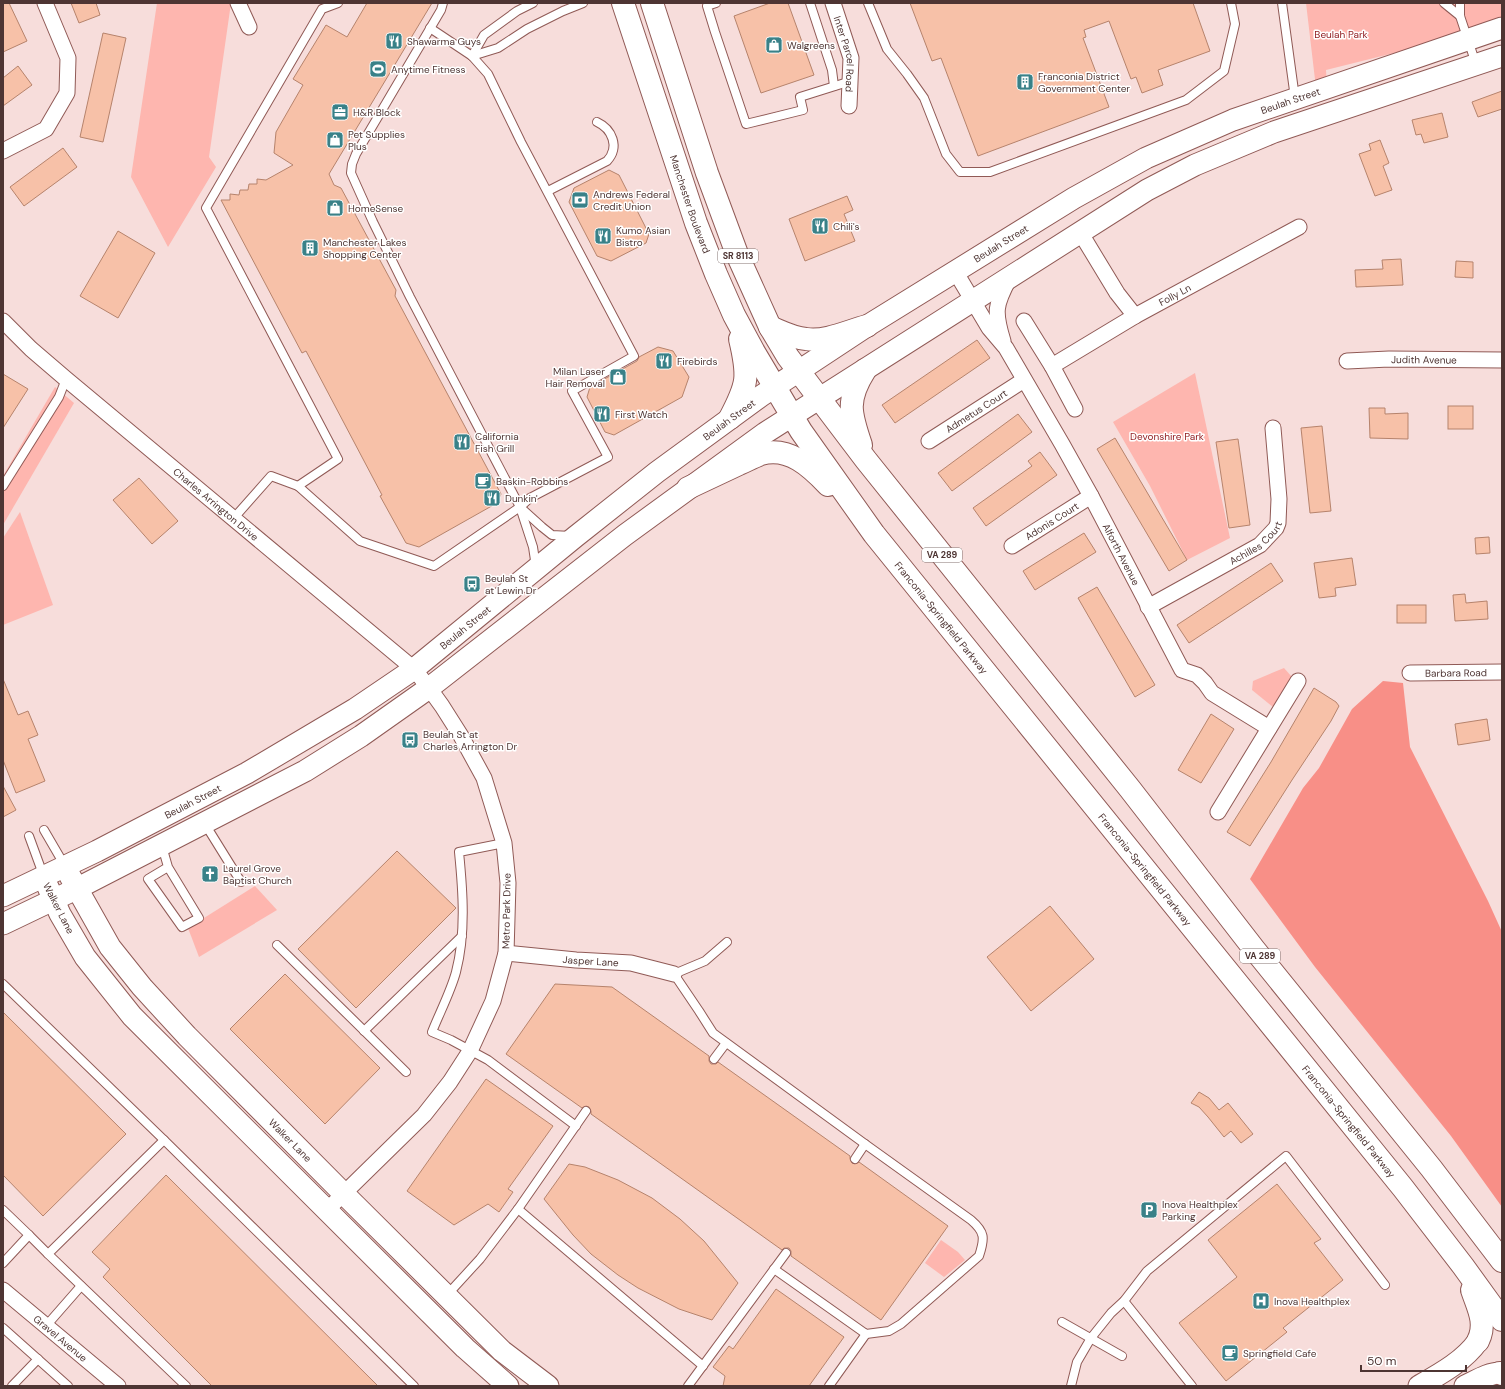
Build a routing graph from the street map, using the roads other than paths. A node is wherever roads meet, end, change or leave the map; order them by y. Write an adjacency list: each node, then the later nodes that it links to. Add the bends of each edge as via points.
1 (46, 3): 30 (street, via 68,58 67,93 46,129)
2 (238, 3): 18 (street)
3 (338, 3): 60 (lane, via 322,9 206,208 338,459)
4 (443, 3): 19 (lane)
5 (533, 3): 22 (lane, via 517,11 484,35)
6 (583, 3): 22 (lane, via 563,10 527,29 498,48)
7 (624, 3): 37 (main road, Manchester Boulevard / SR 8113, via 696,223)
8 (652, 3): 42 (main road, SR 8113, via 718,203 737,254)
9 (716, 3): 26 (lane, via 707,6 746,124 803,110 800,97)
10 (810, 3): 26 (lane, via 832,70)
11 (833, 3): 25 (street, Inter Parcel Road, via 851,58)
12 (868, 3): 13 (lane, via 887,49 924,98 946,154 960,172 990,172 1186,100 1224,71 1235,24)
13 (1231, 3)
14 (1282, 3): 27 (lane)
15 (1444, 3): 17 (lane)
16 (1460, 3): 17 (lane)
17 (1460, 16): 21 (lane)
18 (249, 27)
19 (430, 28): 22 (lane); 63 (lane, via 356,154 352,173 410,297)
20 (1502, 28): 21 (main road, Beulah Street)
21 (1467, 39): 24 (lane); 27 (main road, Beulah Street)
22 (472, 56): 31 (lane, via 488,74)
23 (1502, 56): 24 (main road)
24 (1476, 64): 33 (main road, via 1274,132 1219,154 1170,177)
25 (851, 81): 26 (lane); 28 (street, Inter Parcel Road)
26 (834, 86)
27 (1295, 98): 34 (main road, Beulah Street, via 1233,120 1146,158 1074,198)
28 (849, 106)
29 (597, 122): 31 (lane, via 604,125 614,142 614,151 610,158)
30 (3, 151)
31 (548, 191): 63 (lane, via 634,356 572,391 608,457 530,498)
32 (1299, 227): 38 (street, Folly Ln)
33 (1080, 232): 35 (main road); 38 (street, via 1117,293)
34 (955, 271): 36 (street, Alforth Avenue); 41 (main road, Beulah Street)
35 (1010, 278): 36 (main road); 43 (street, Alforth Avenue, via 999,298 996,314)
36 (973, 301): 43 (street, Alforth Avenue, via 989,328); 47 (main road)
37 (734, 315): 51 (main road, Manchester Boulevard / SR 8113); 55 (main road, via 746,366 746,381)
38 (1135, 316): 46 (street, Folly Ln)
39 (3, 321): 49 (street, Charles Arrington Drive)
40 (1024, 321): 46 (street)
41 (867, 326): 42 (main road, via 826,338 806,339); 48 (main road, Beulah Street)
42 (770, 327): 48 (main road, SR 8113)
43 (1006, 348): 50 (street, Alforth Avenue)
44 (1502, 360): 45 (street, Judith Avenue)
45 (1347, 361)
46 (1052, 366): 53 (street)
47 (865, 370): 52 (main road); 58 (main road, via 853,393 851,407 854,425)
48 (799, 371): 51 (main road, Beulah Street); 52 (main road, SR 8113)
49 (66, 379): 59 (lane, via 59,397); 64 (street, Charles Arrington Drive)
50 (1024, 380): 57 (street, Admetus Court); 62 (street, Alforth Avenue)
51 (775, 387): 54 (main road, Manchester Boulevard / SR 8113); 55 (main road, Beulah Street)
52 (819, 398): 54 (main road); 58 (main road, VA 289)
53 (1075, 409)
54 (792, 416): 61 (main road); 65 (main road, Franconia-Springfield Parkway / VA 289)
55 (730, 418): 66 (main road, Beulah Street)
56 (1273, 428): 69 (street, Achilles Court, via 1279,499 1276,528 1260,545)
57 (930, 441)
58 (866, 460): 113 (main road, VA 289, via 1431,1168)
59 (3, 486)
60 (298, 486): 63 (lane, via 360,541 434,566); 64 (lane, via 271,476)
61 (688, 488): 65 (main road, via 762,454 784,454 800,460 812,469); 74 (main road)
62 (1091, 496): 67 (street, Adonis Court); 69 (street, Alforth Avenue)
63 (520, 507): 66 (lane, via 552,535); 68 (lane, via 533,547)
64 (233, 519): 70 (street, Charles Arrington Drive)
65 (874, 534): 115 (main road, Franconia-Springfield Parkway / VA 289, via 1365,1141)
66 (575, 536): 68 (main road, Beulah Street)
67 (1012, 546)
68 (536, 568): 70 (main road, Beulah Street)
69 (1148, 607): 75 (street, Alforth Avenue, via 1182,670 1197,675 1212,693)
70 (414, 669): 74 (street, Charles Arrington Drive); 82 (main road, Beulah Street, via 356,709 247,773)
71 (1502, 672): 72 (street, Barbara Road)
72 (1410, 673)
73 (1298, 681): 75 (street)
74 (429, 688): 77 (main road, via 361,736 305,771); 80 (street, Metro Park Drive, via 461,736 484,778)
75 (1269, 728): 76 (street)
76 (1218, 812)
77 (204, 824): 81 (main road); 85 (lane)
78 (44, 830): 82 (lane)
79 (29, 836): 84 (lane)
80 (504, 843): 90 (lane, via 459,852 463,890); 93 (street, Metro Park Drive, via 508,883)
81 (162, 845): 83 (lane); 86 (main road)
82 (66, 866): 84 (main road, Beulah Street); 86 (main road, Walker Lane)
83 (168, 867): 83 (lane, via 148,879 182,927 199,918)
84 (44, 877): 87 (main road, Beulah Street); 88 (main road, Walker Lane)
85 (241, 882)
86 (76, 889): 88 (main road); 106 (main road, Walker Lane, via 110,947 142,988)
87 (3, 896)
88 (53, 900): 89 (main road); 109 (main road, Walker Lane, via 85,957 132,1016)
89 (3, 924)
90 (462, 936): 96 (lane); 98 (lane, via 456,972 432,1032)
91 (727, 942): 94 (lane, via 705,961)
92 (277, 945): 96 (lane)
93 (506, 953): 94 (street, Jasper Lane, via 631,963); 98 (street, Metro Park Drive, via 493,1001)
94 (674, 974): 97 (lane, via 713,1033)
95 (3, 984): 103 (lane)
96 (364, 1031): 100 (lane)
97 (726, 1043): 99 (lane); 104 (lane)
98 (470, 1050): 102 (lane, via 488,1060); 106 (street, Metro Park Drive, via 450,1082 424,1115)
99 (714, 1059)
100 (406, 1072)
101 (586, 1111): 102 (lane)
102 (576, 1126): 107 (lane)
103 (164, 1140): 112 (lane); 137 (lane)
104 (865, 1144): 105 (lane); 126 (lane, via 971,1220 983,1235 979,1256 901,1324 889,1331)
105 (855, 1159)
106 (344, 1194): 109 (street, Metro Park Drive); 120 (main road, Walker Lane)
107 (518, 1209): 120 (lane, via 480,1259); 131 (lane)
108 (3, 1210): 110 (lane)
109 (326, 1211): 138 (main road, Walker Lane, via 465,1348)
110 (29, 1235): 112 (lane); 114 (lane)
111 (786, 1253): 116 (lane)
112 (48, 1254): 118 (lane)
113 (1502, 1261)
114 (3, 1263)
115 (1463, 1266): 122 (main road, Franconia-Springfield Parkway / VA 289); 128 (main road, via 1483,1323)
116 (774, 1268): 126 (lane); 131 (lane)
117 (1385, 1285): 121 (lane, via 1286,1156 1147,1271)
118 (81, 1286): 124 (lane); 136 (lane)
119 (3, 1290): 124 (street, Gravel Avenue)
120 (446, 1296): 139 (main road, Walker Lane, via 502,1351)
121 (1124, 1301): 127 (lane); 143 (lane)
122 (1502, 1320)
123 (1062, 1322): 127 (lane)
124 (46, 1326): 135 (street, Gravel Avenue)
125 (3, 1328): 130 (lane)
126 (866, 1334): 141 (lane)
127 (1091, 1338): 129 (lane); 142 (lane, via 1077,1362)
128 (1478, 1341): 144 (main road, via 1470,1352 1457,1362)
129 (1122, 1356)
130 (38, 1359): 133 (lane); 134 (lane)
131 (703, 1366): 140 (lane)
132 (1501, 1374): 145 (main road, via 1483,1377)
133 (12, 1386)
134 (68, 1386)
135 (118, 1386)
136 (186, 1386)
137 (414, 1386)
138 (508, 1386)
139 (548, 1386)
140 (688, 1386)
141 (829, 1386)
142 (1071, 1386)
143 (1192, 1386)
144 (1419, 1386)
145 (1466, 1386)

